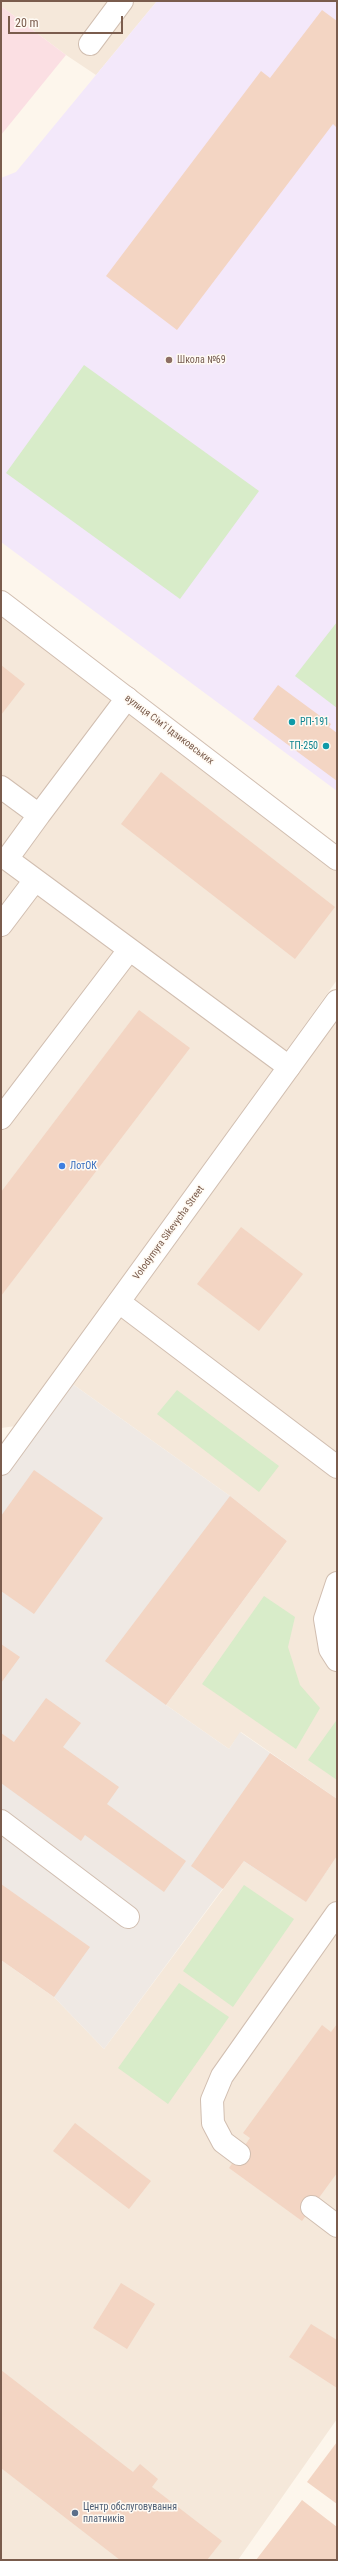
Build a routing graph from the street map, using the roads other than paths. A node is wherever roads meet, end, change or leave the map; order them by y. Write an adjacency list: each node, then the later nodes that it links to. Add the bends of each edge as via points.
1 (122, 1): 2 (street)
2 (90, 44)
3 (1, 602): 4 (street, вулиця Сімʼї Ідзиковських)
4 (127, 698): 6 (street); 7 (street, вулиця Сімʼї Ідзиковських)
5 (1, 787): 6 (street)
6 (39, 814): 8 (street, via 7,859)
7 (337, 859)
8 (35, 880): 9 (street); 10 (street)
9 (1, 925)
10 (130, 950): 12 (street); 13 (street)
11 (337, 1001): 12 (street, Volodymyra Sikevycha Street)
12 (289, 1068): 14 (street, Volodymyra Sikevycha Street)
13 (1, 1118)
14 (119, 1302): 15 (street, Volodymyra Sikevycha Street); 16 (street)
15 (1, 1463)
16 (337, 1467)
17 (337, 1583): 18 (street, via 325,1619 330,1649)
18 (337, 1660)
19 (1, 1821): 21 (street)
20 (337, 1913): 22 (street, via 222,2076 212,2100 213,2123 223,2142)
21 (128, 1917)
22 (239, 2154)
23 (312, 2207): 24 (street)
24 (337, 2226)

